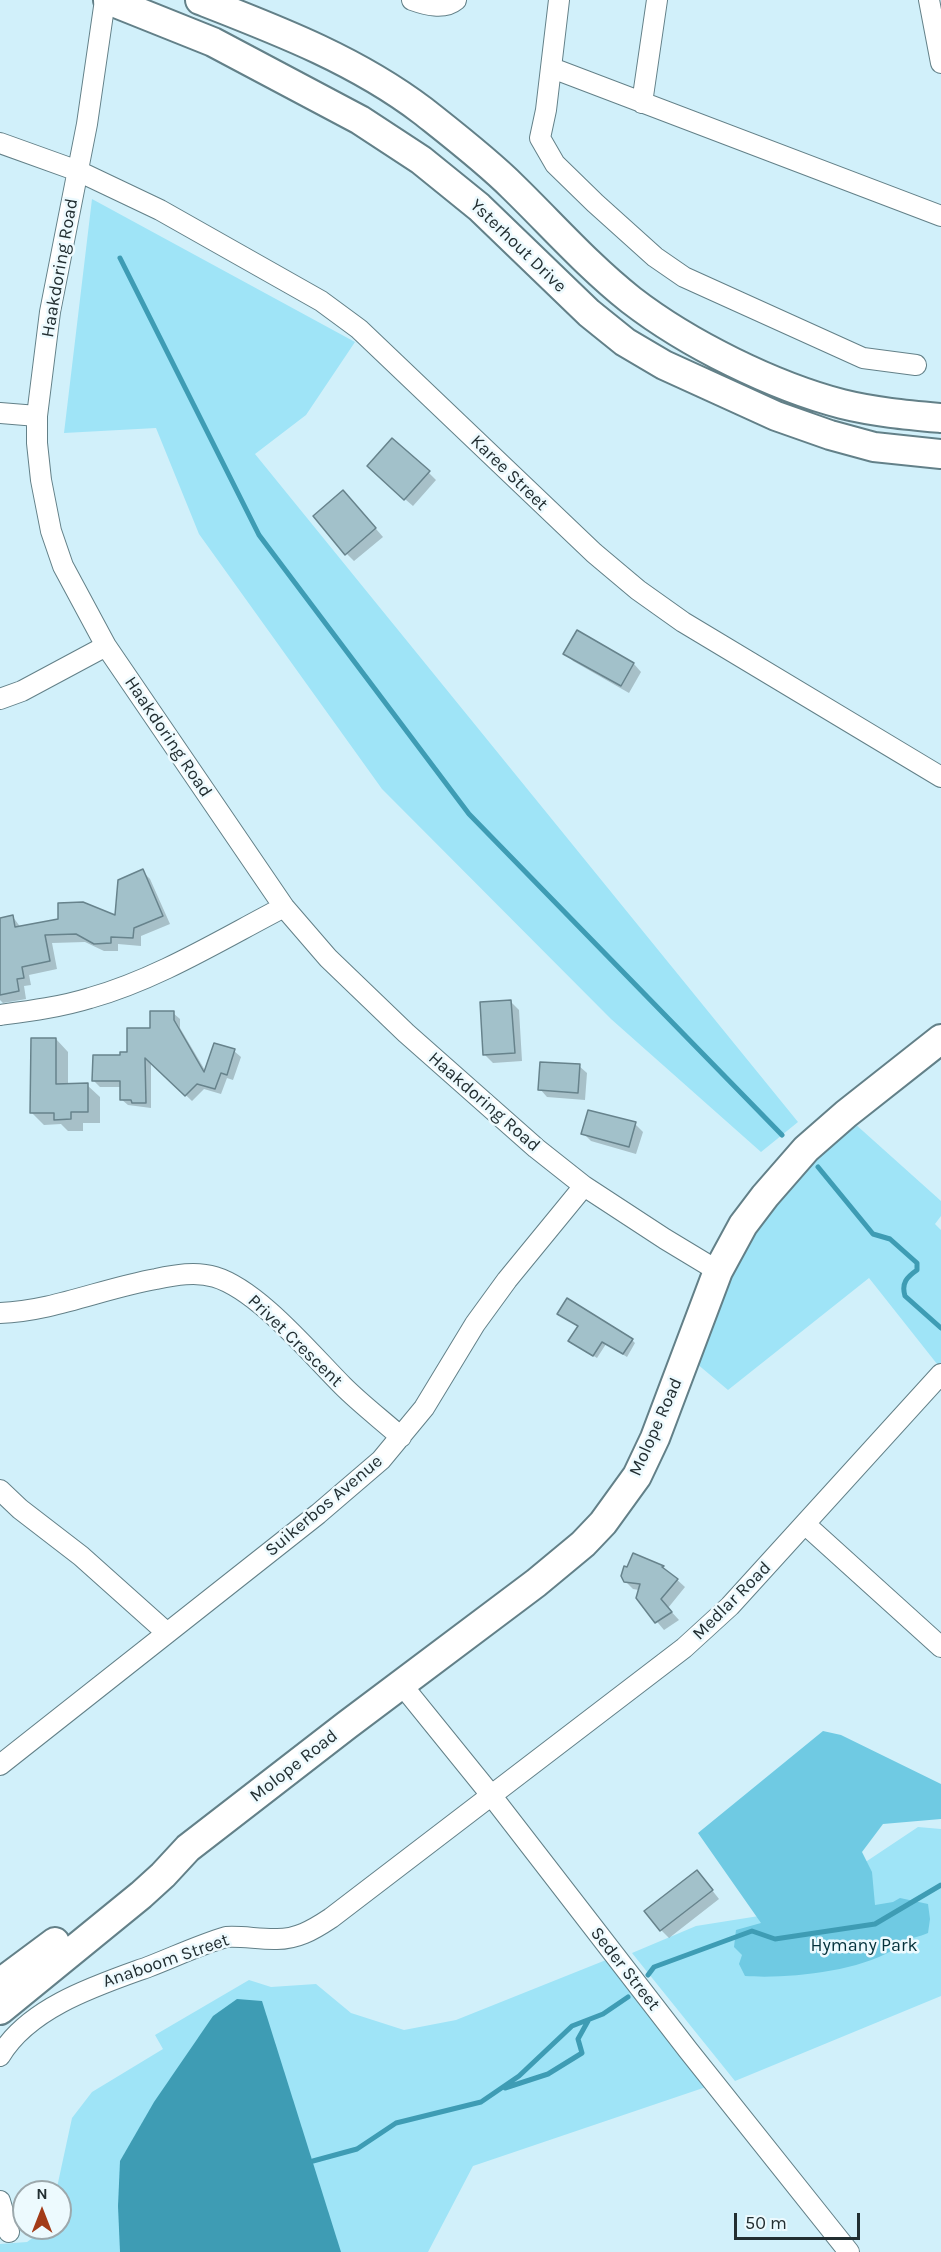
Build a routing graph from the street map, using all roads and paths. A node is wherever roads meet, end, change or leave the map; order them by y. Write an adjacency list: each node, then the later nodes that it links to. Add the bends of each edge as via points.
1 (106, 0): 12 (street, Haakdoring Road); 18 (main road, Ysterhout Drive, via 213,42 369,126 480,207 589,314 664,365 776,416 830,435 874,447)
2 (200, 0): 17 (main road, Ysterhout Drive, via 285,32 381,82 511,184 632,301 698,344 748,369 842,404)
3 (412, 0): 4 (street, via 449,6)
4 (456, 0)
5 (560, 0): 9 (street)
6 (657, 0): 10 (street)
7 (929, 0): 8 (street)
8 (941, 63)
9 (552, 68): 10 (street); 14 (street, via 540,138 555,164 655,257 684,278 863,358)
10 (642, 103): 13 (street)
11 (0, 143): 12 (street, Karee Street)
12 (78, 171): 16 (street, Haakdoring Road, via 50,312); 21 (street, Karee Street, via 160,210 321,301 358,329 638,590 683,622)
13 (941, 216)
14 (916, 365)
15 (0, 413): 16 (street)
16 (37, 416): 19 (street, Haakdoring Road, via 41,480 51,531 63,566)
17 (941, 418)
18 (941, 454)
19 (106, 646): 20 (street); 22 (street, Haakdoring Road)
20 (0, 699)
21 (941, 777)
22 (284, 907): 23 (street, via 128,984 90,998); 25 (street, Haakdoring Road, via 364,995)
23 (0, 1015)
24 (941, 1039): 26 (main road, Molope Road, via 806,1149 743,1225)
25 (584, 1186): 26 (street, Haakdoring Road); 29 (street, Suikerbos Avenue, via 507,1280)
26 (718, 1271): 34 (main road, Molope Road, via 659,1431 636,1476 603,1523 536,1583)
27 (0, 1312): 29 (street, Privet Crescent, via 51,1305 178,1275 213,1276 255,1300)
28 (941, 1374): 31 (street, Medlar Road)
29 (401, 1437): 32 (street, Suikerbos Avenue, via 357,1482)
30 (0, 1490): 32 (street)
31 (806, 1525): 33 (street); 36 (street, Medlar Road, via 730,1606 684,1648)
32 (166, 1632): 35 (street, Suikerbos Avenue)
33 (941, 1647)
34 (402, 1685): 36 (street, Seder Street); 37 (main road, Molope Road)
35 (0, 1765)
36 (491, 1795): 40 (street, Anaboom Street, via 312,1930 277,1940 226,1937 99,1984 46,2012 19,2033); 43 (street, Seder Street)
37 (188, 1848): 38 (main road, Molope Road, via 140,1874); 39 (main road, Molope Road, via 141,1895)
38 (0, 1983)
39 (0, 2010)
40 (0, 2056)
41 (0, 2201): 42 (street)
42 (9, 2232)
43 (849, 2252)

